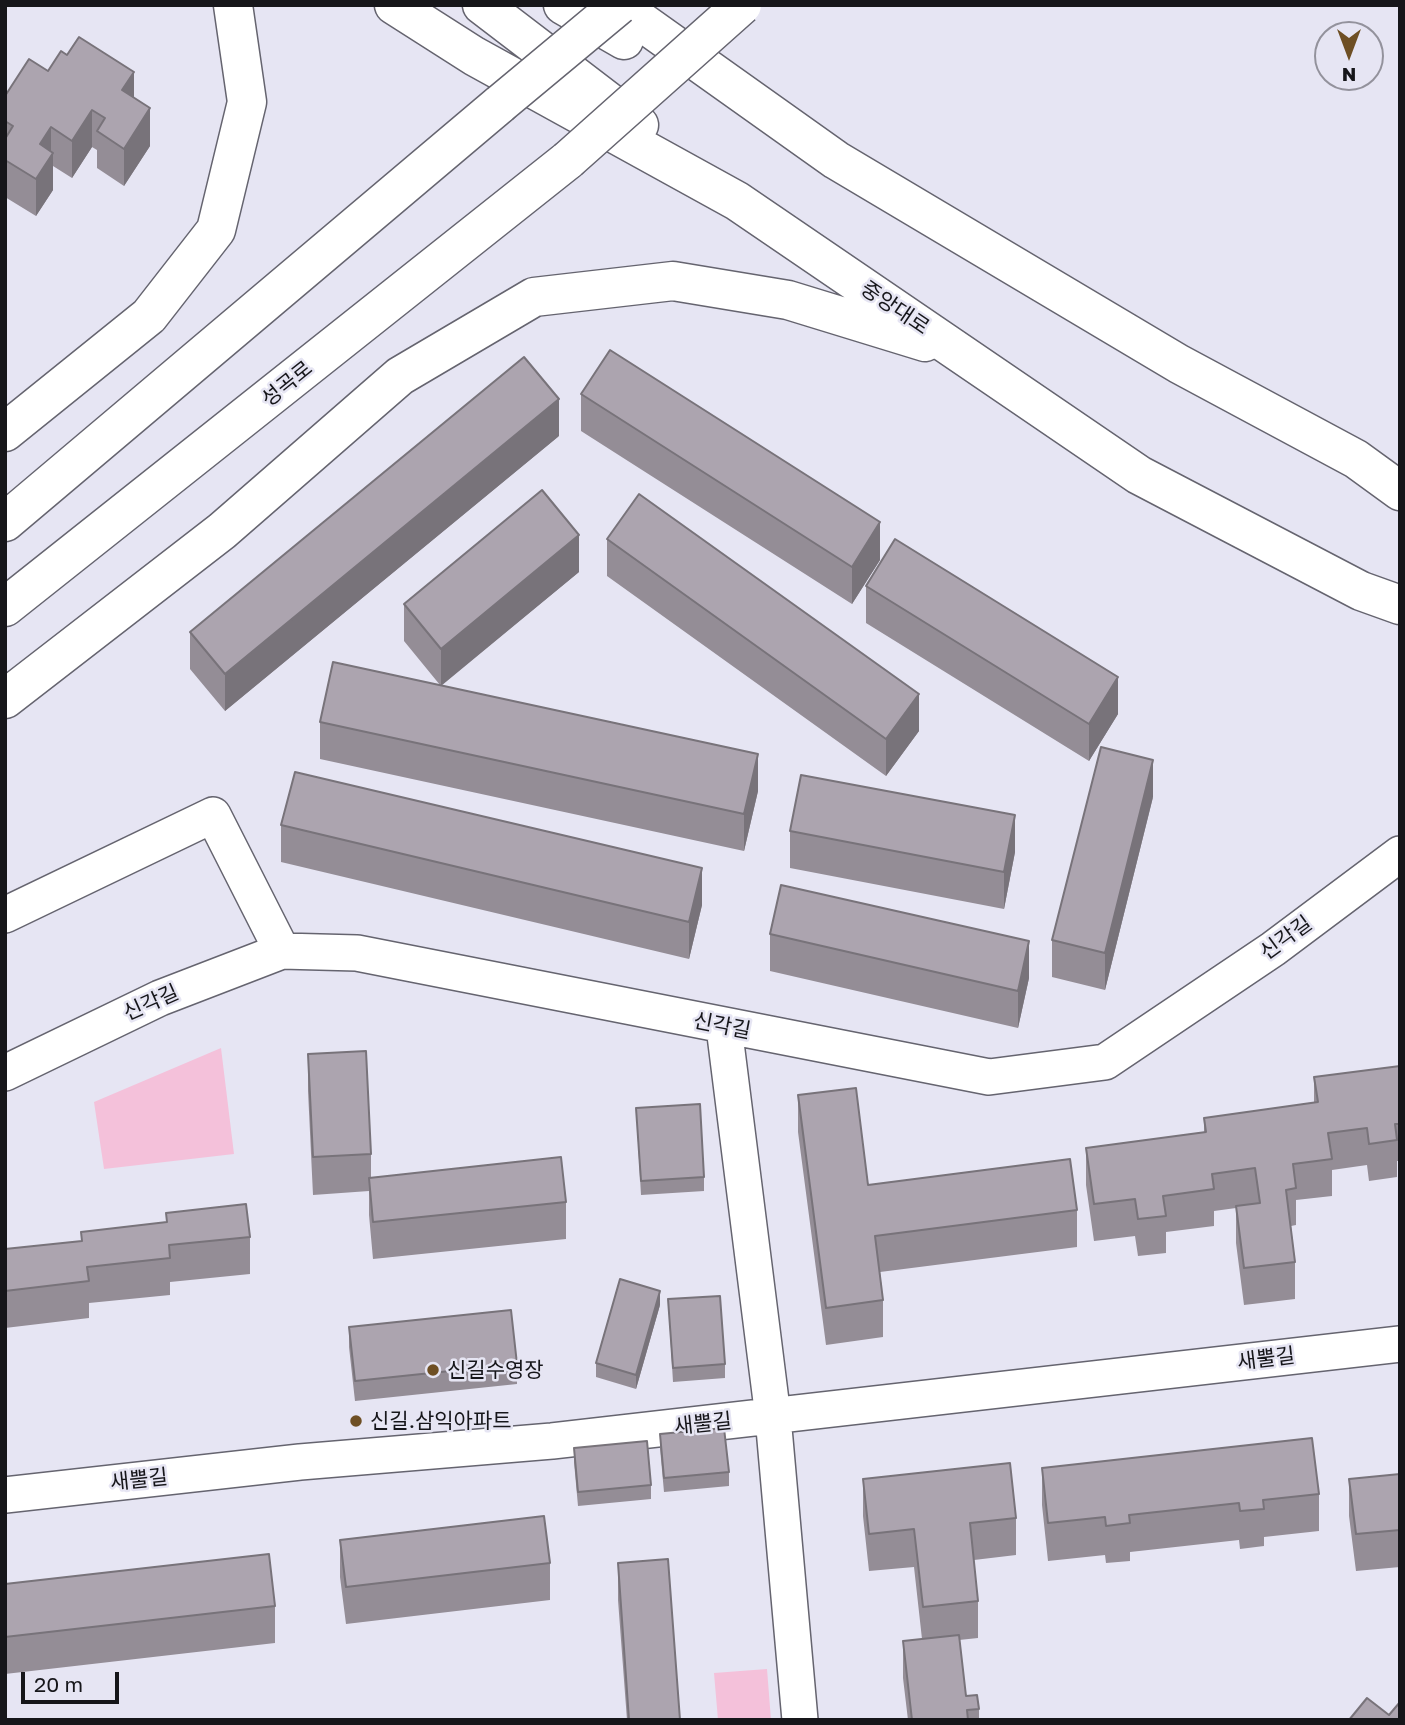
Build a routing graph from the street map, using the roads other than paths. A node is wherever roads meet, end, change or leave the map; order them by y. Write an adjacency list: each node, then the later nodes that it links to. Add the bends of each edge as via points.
1 (233, 5): 12 (main road, via 247,102 216,230 149,316)
2 (394, 5): 10 (main road, 중앙대로, via 474,56)
3 (482, 5): 10 (main road)
4 (563, 5): 9 (main road)
5 (583, 5): 8 (main road, via 514,65)
6 (618, 5): 8 (main road, bridge); 9 (main road)
7 (742, 5): 18 (main road, 성곡로, bridge, via 568,160)
8 (500, 104): 16 (main road)
9 (836, 160): 13 (main road, via 1179,364)
10 (737, 201): 11 (main road, 중앙대로)
11 (962, 354): 17 (main road, 중앙대로, via 1139,475 1361,591); 19 (main road, via 788,300 673,281 534,297 400,376 222,531)
12 (5, 432)
13 (1356, 459): 14 (main road); 15 (main road)
14 (1400, 466)
15 (1400, 492)
16 (5, 522)
17 (1400, 605)
18 (5, 607)
19 (5, 699)
20 (1400, 854): 23 (street, 신각길, via 1273,948 1105,1062 989,1077)
21 (5, 915): 22 (street, via 213,815)
22 (282, 951): 23 (street, 신각길, via 357,953); 24 (street, 신각길, via 159,998)
23 (724, 1027): 26 (street)
24 (5, 1073)
25 (1400, 1344): 26 (street, 새뿔길)
26 (773, 1417): 27 (street, 새뿔길); 28 (street)
27 (5, 1495)
28 (800, 1720)

